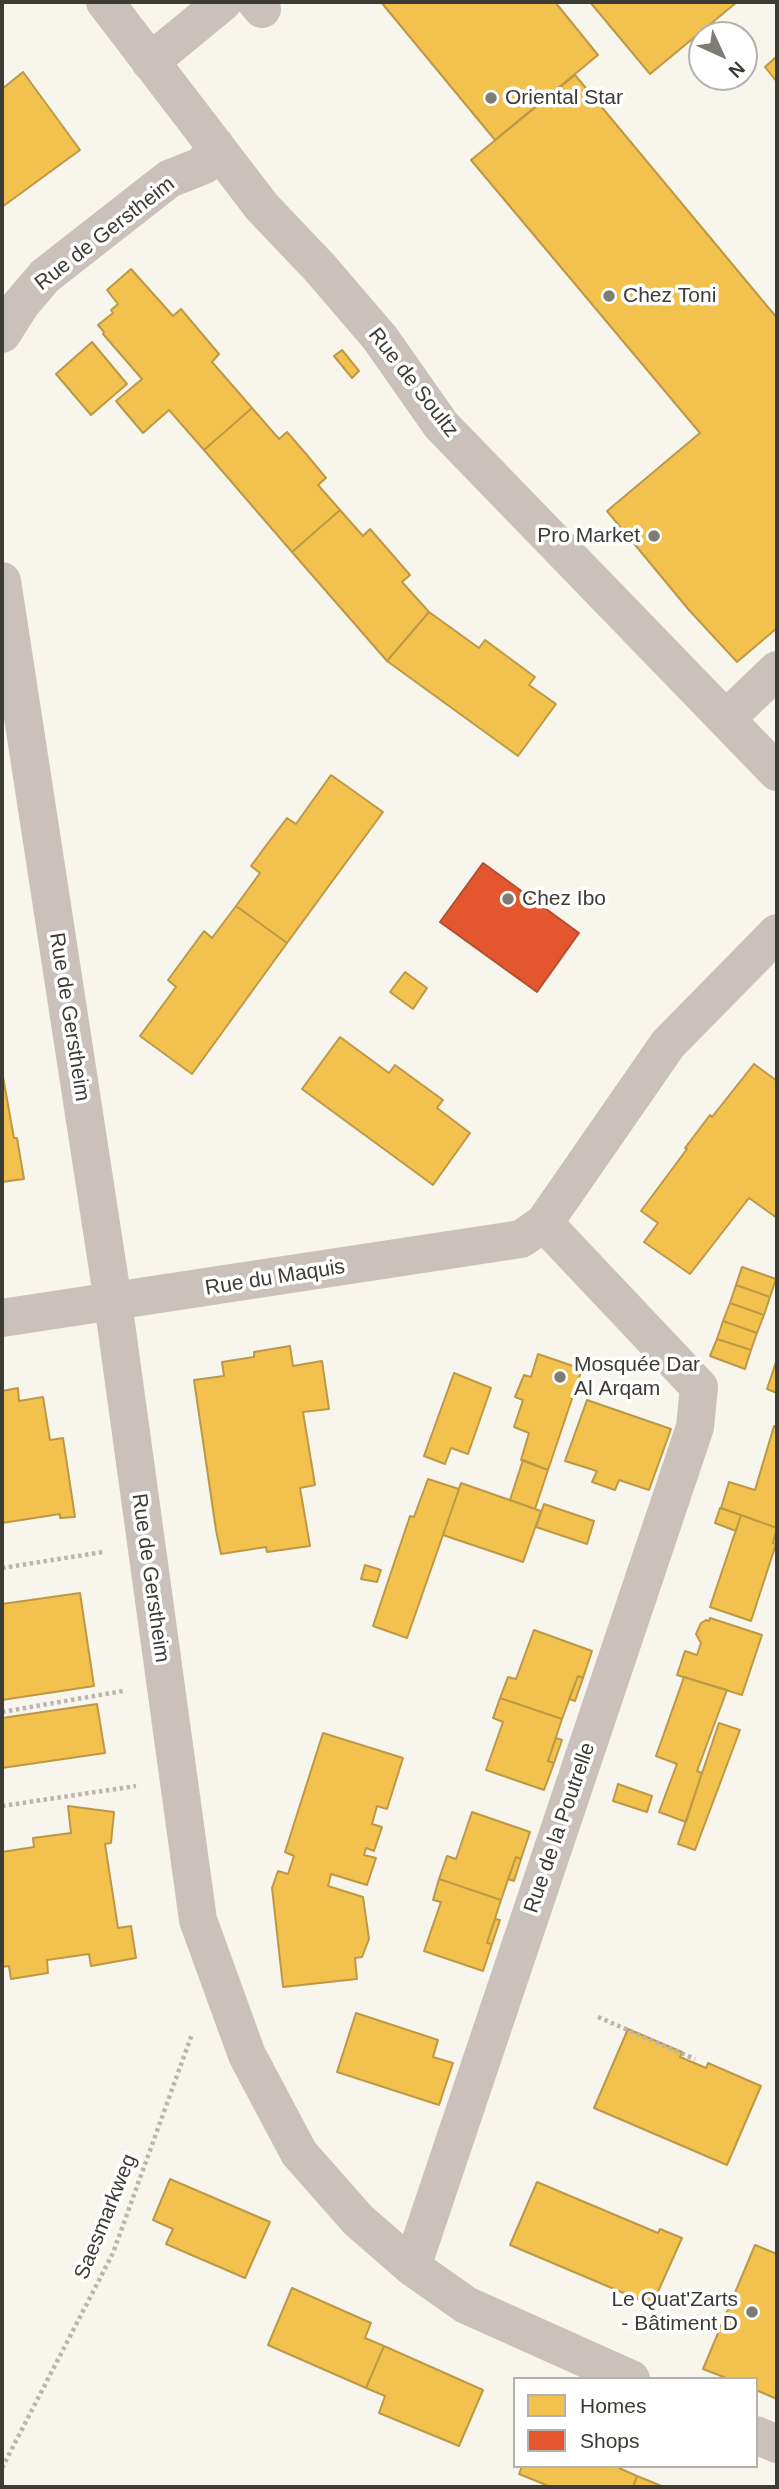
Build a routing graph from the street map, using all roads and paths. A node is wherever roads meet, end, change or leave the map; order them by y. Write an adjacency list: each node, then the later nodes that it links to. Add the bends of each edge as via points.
1 (105, 2): 3 (street, Rue de Soultz)
2 (223, 2): 3 (street)
3 (150, 62): 4 (street, Rue de Soultz)
4 (215, 145): 5 (street, Rue de Gerstheim, via 204,165 169,180 45,276); 8 (street, Rue de Soultz, via 262,207 380,338 441,425)
5 (2, 334)
6 (2, 581): 12 (street, Rue de Gerstheim)
7 (777, 670): 8 (street)
8 (726, 719): 9 (street, Rue de Soultz)
9 (777, 772)
10 (777, 933): 11 (street, Rue du Maquis, via 668,1044)
11 (544, 1223): 12 (street, Rue du Maquis, via 521,1239); 23 (street, Rue de la Poutrelle, via 699,1387 695,1427)
12 (113, 1302): 13 (street, Rue du Maquis); 14 (street, Rue de Gerstheim)
13 (2, 1318)
14 (146, 1545): 15 (path); 16 (street, Rue de Gerstheim)
15 (2, 1568)
16 (165, 1684): 17 (path); 18 (street, Rue de Gerstheim)
17 (2, 1712)
18 (178, 1779): 19 (path); 23 (street, Rue de Gerstheim, via 198,1920 247,2054 299,2153 358,2220)
19 (2, 1806)
20 (598, 2017): 22 (path)
21 (192, 2032): 27 (path, Saesmarkweg, via 113,2253)
22 (695, 2059)
23 (412, 2267): 24 (street, Rue de Gerstheim, via 466,2305)
24 (627, 2377)
25 (758, 2436): 26 (street)
26 (777, 2444)
27 (2, 2468)

